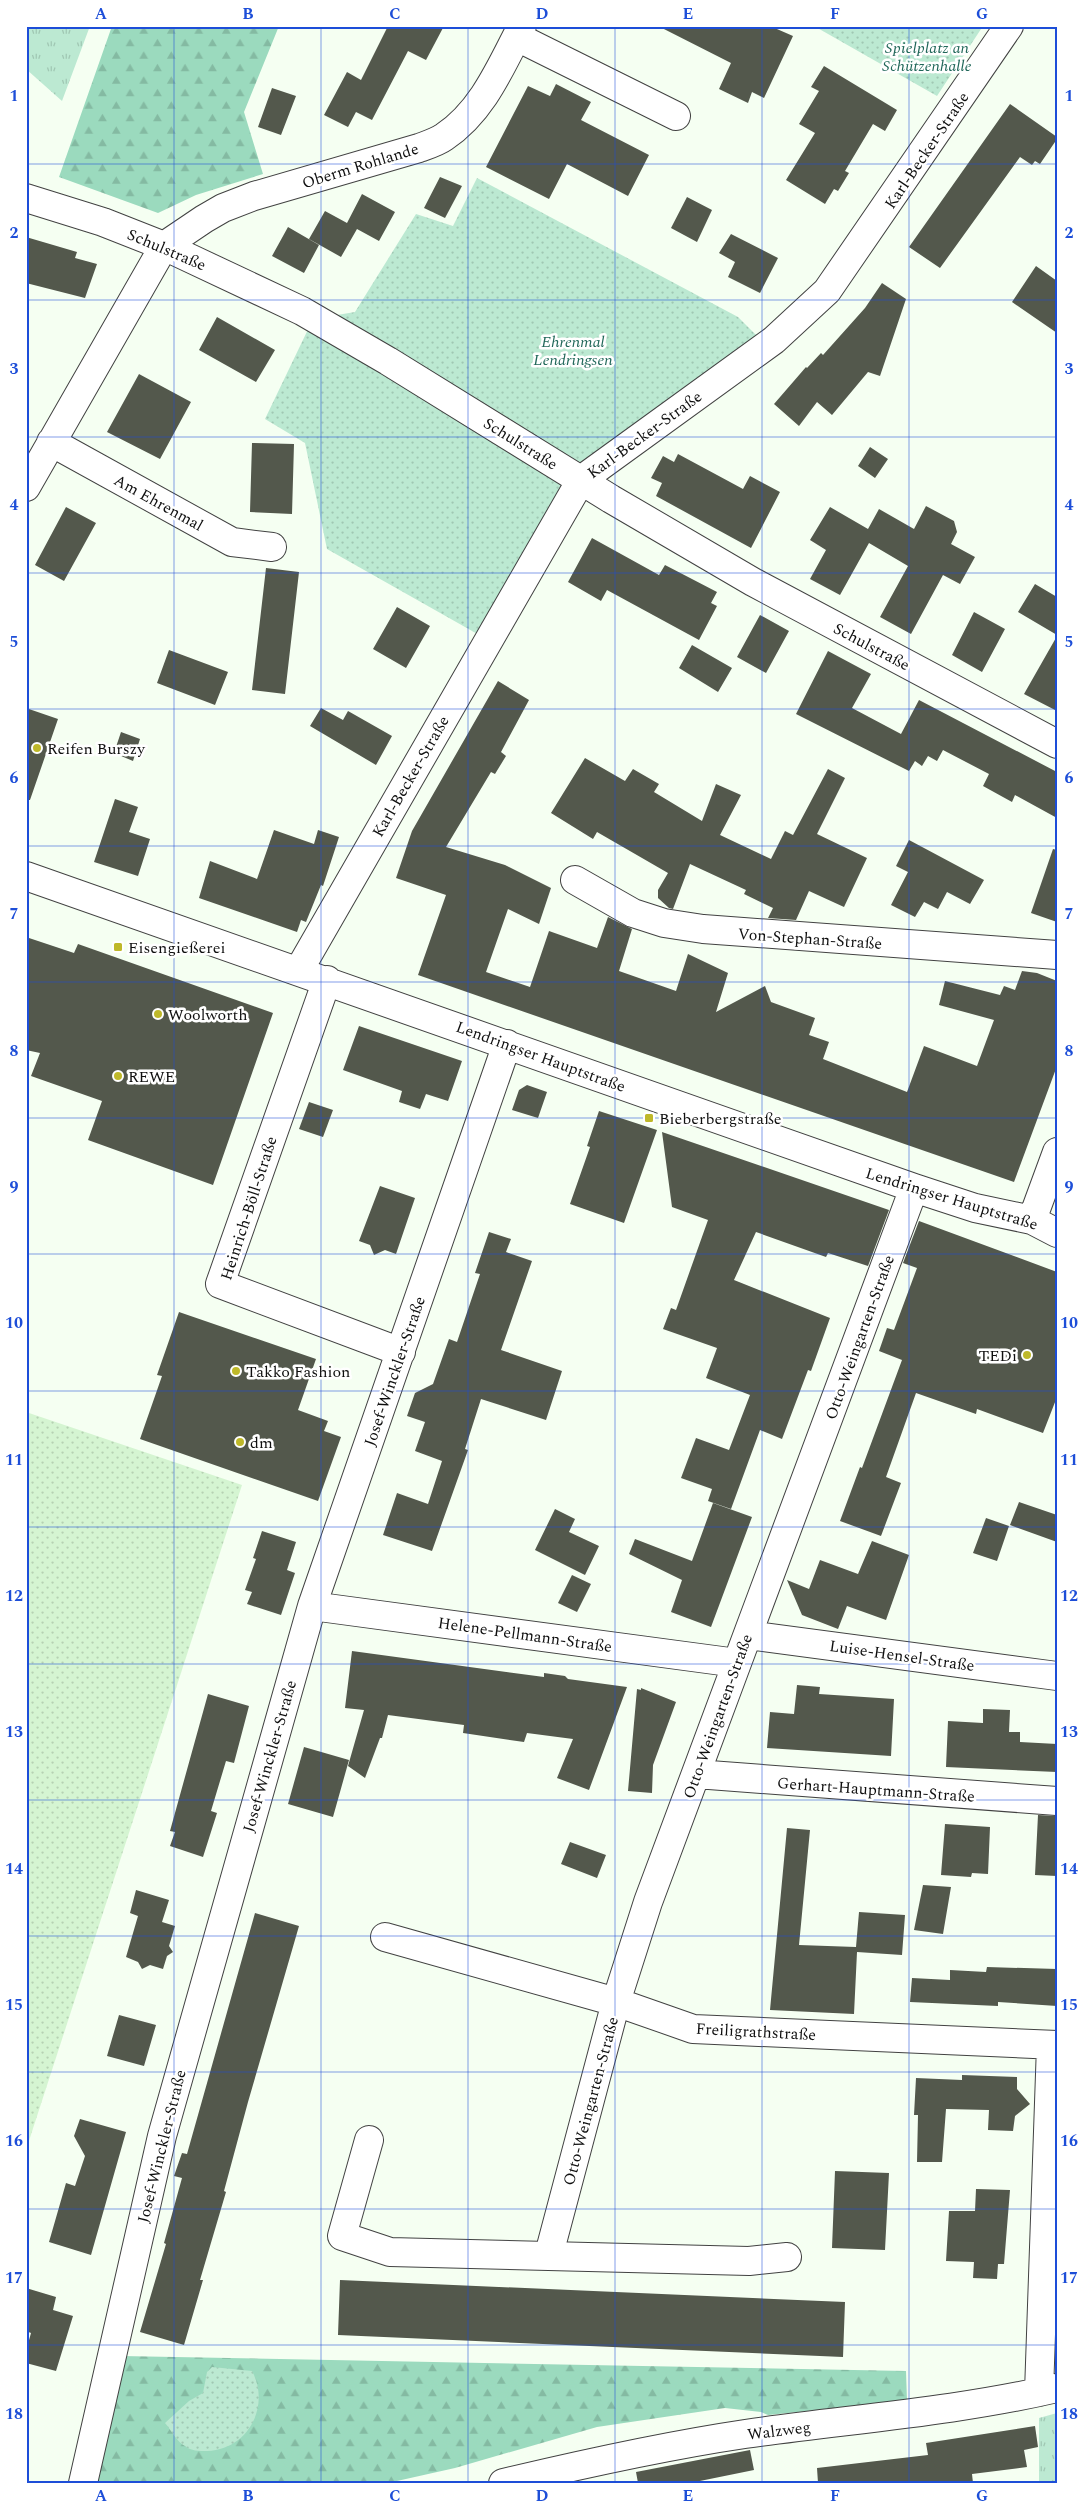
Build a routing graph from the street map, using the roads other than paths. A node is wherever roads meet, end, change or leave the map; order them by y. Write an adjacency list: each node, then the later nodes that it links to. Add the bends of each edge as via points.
1 (1010, 26): 7 (street, Karl-Becker-Straße, via 827,291 774,340)
2 (519, 31): 3 (street, Oberm Rohlande); 5 (street, Oberm Rohlande, via 478,105 443,138 223,208)
3 (676, 116)
4 (26, 198): 5 (street, Schulstraße, via 103,222)
5 (164, 246): 6 (street); 7 (street, Schulstraße, via 302,310)
6 (51, 442): 8 (street); 9 (street, Am Ehrenmal, via 232,542)
7 (580, 480): 10 (street, Schulstraße, via 753,582); 14 (street, Karl-Becker-Straße)
8 (26, 487)
9 (272, 547)
10 (1057, 744)
11 (26, 876): 14 (street, Lendringser Hauptstraße)
12 (574, 880): 13 (street, Von-Stephan-Straße, via 633,913 664,923 703,929)
13 (1057, 954)
14 (299, 970): 15 (street, Lendringser Hauptstraße)
15 (327, 980): 16 (street, Lendringser Hauptstraße); 21 (street, Heinrich-Böll-Straße, via 220,1284)
16 (507, 1044): 18 (street, Lendringser Hauptstraße); 21 (street, Josef-Winckler-Straße)
17 (1057, 1152): 19 (street)
18 (914, 1188): 19 (street, Lendringser Hauptstraße, via 975,1208); 23 (street, Otto-Weingarten-Straße)
19 (1032, 1220): 20 (street, Lendringser Hauptstraße)
20 (1057, 1233)
21 (400, 1352): 22 (street, Josef-Winckler-Straße)
22 (312, 1606): 24 (street, Helene-Pellmann-Straße); 35 (street, Josef-Winckler-Straße, via 162,2136)
23 (748, 1635): 24 (street, Otto-Weingarten-Straße); 25 (street, Luise-Hensel-Straße)
24 (737, 1663): 26 (street, Otto-Weingarten-Straße)
25 (1057, 1676)
26 (696, 1774): 27 (street, Gerhart-Hauptmann-Straße); 29 (street, Otto-Weingarten-Straße)
27 (1057, 1801)
28 (385, 1937): 29 (street, Freiligrathstraße)
29 (616, 2002): 30 (street, Freiligrathstraße, via 693,2029); 32 (street, Otto-Weingarten-Straße)
30 (1054, 2045): 34 (street, Freiligrathstraße)
31 (369, 2140): 32 (street, via 342,2236 390,2252)
32 (549, 2254): 33 (street, via 749,2261)
33 (787, 2257)
34 (1048, 2390): 36 (street, Walzweg, via 908,2413 744,2434 630,2454)
35 (83, 2483)
36 (503, 2483)

